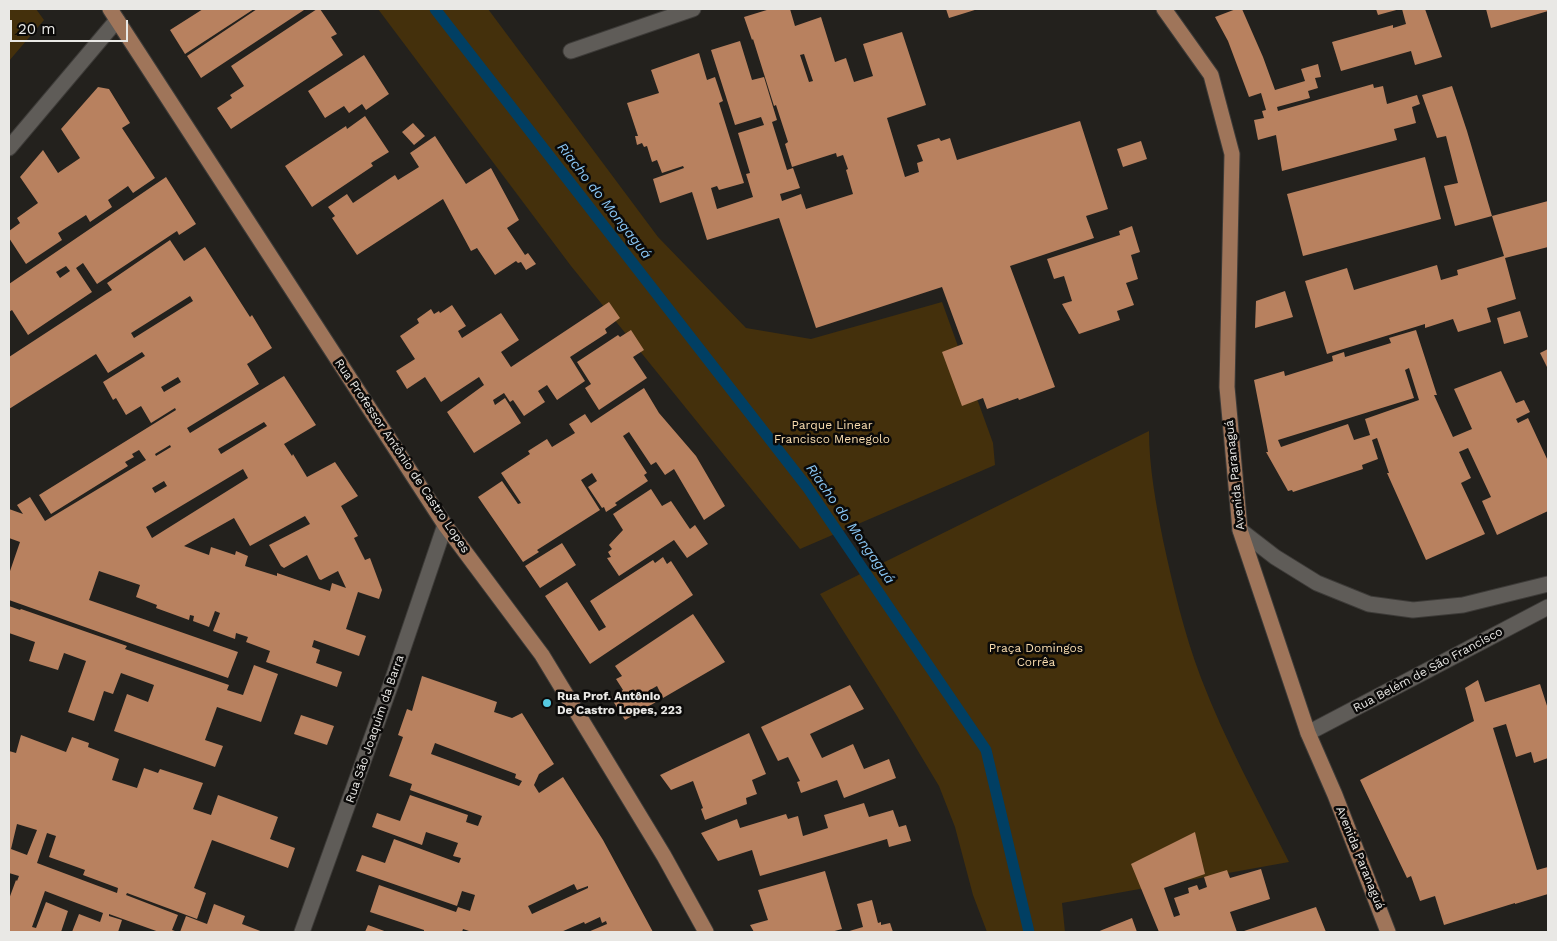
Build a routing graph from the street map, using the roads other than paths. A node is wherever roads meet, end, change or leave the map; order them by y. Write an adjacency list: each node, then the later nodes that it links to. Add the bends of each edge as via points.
1 (693, 9): 4 (street)
2 (1164, 9): 7 (main road, Avenida Paranaguá, via 1211,75 1232,154 1227,387)
3 (113, 14): 5 (street); 6 (main road, Rua Professor Antônio de Castro Lopes)
4 (571, 51)
5 (9, 148)
6 (445, 525): 11 (street, Rua São Joaquim da Barra); 12 (main road, Rua Professor Antônio de Castro Lopes, via 542,655 664,856)
7 (1240, 530): 8 (street, via 1317,582 1369,604 1413,610 1463,605); 10 (main road, Avenida Paranaguá)
8 (1548, 584)
9 (1548, 607): 10 (street, Rua Belém de São Francisco)
10 (1308, 733): 13 (main road, Avenida Paranaguá)
11 (302, 932)
12 (706, 932)
13 (1388, 932)

